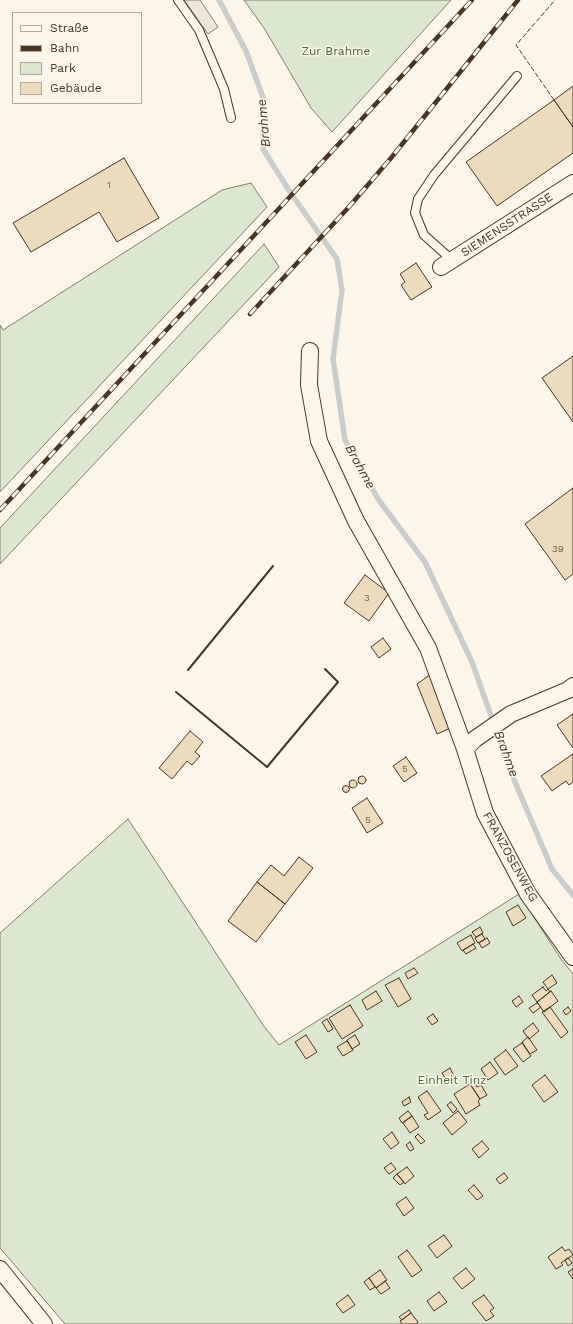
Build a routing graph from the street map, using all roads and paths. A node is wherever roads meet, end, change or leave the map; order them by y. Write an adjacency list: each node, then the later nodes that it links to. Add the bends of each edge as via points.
1 (178, 0): 3 (lane, via 199,30 224,89)
2 (517, 76): 5 (lane, via 434,175 418,199 415,213 424,236)
3 (231, 118)
4 (573, 183): 5 (street, SIEMENSSTRASSE)
5 (447, 264)
6 (310, 351): 8 (street, FRANZOSENWEG, via 309,385 319,442 356,521 428,648)
7 (573, 686): 8 (street, via 511,714)
8 (470, 744): 9 (street, FRANZOSENWEG, via 485,813 528,894)
9 (573, 957)
10 (0, 1269): 11 (street)
11 (44, 1324)

